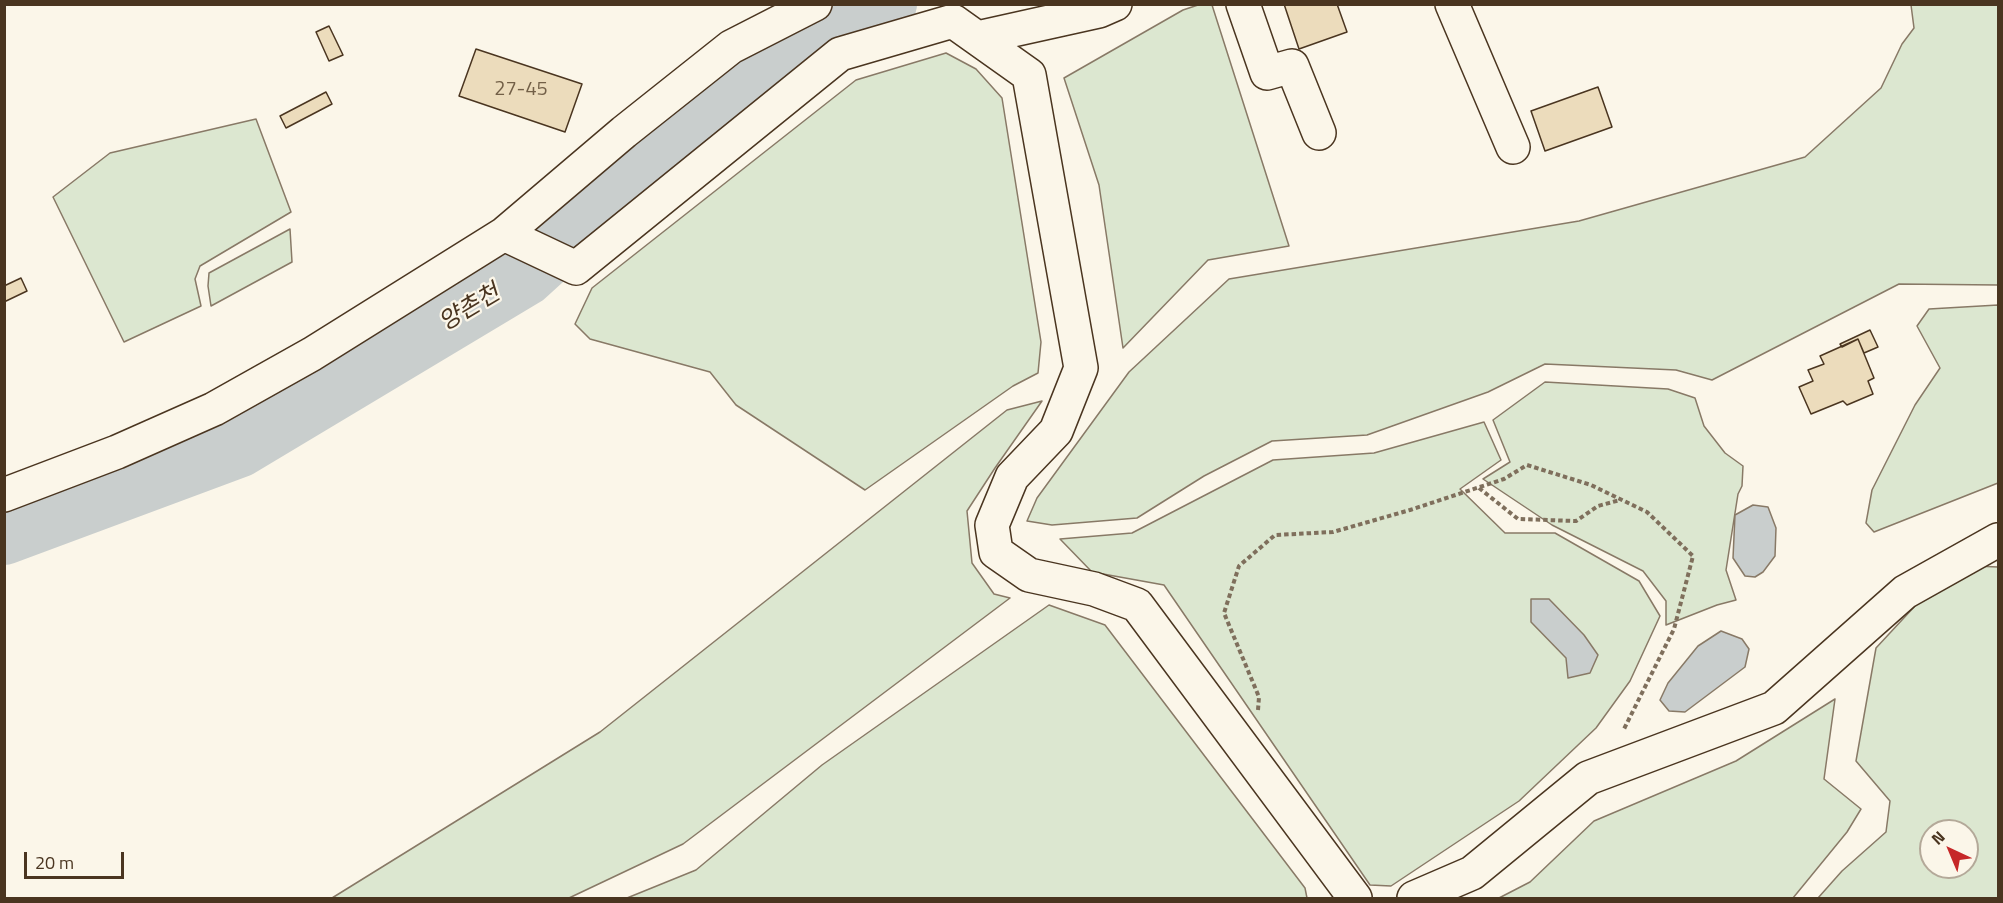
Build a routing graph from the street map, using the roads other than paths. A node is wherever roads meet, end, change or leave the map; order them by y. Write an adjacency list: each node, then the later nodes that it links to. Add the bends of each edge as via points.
1 (815, 4): 8 (street, via 731,47)
2 (1115, 4): 5 (street)
3 (1243, 4): 6 (street, via 1267,73 1292,66)
4 (1452, 4): 7 (street)
5 (977, 38): 8 (street, via 953,21 840,54 576,268); 11 (street, via 1029,75 1081,368 1056,431 1012,477 992,525 996,552 1029,575 1094,589 1137,605)
6 (1318, 133)
7 (1513, 147)
8 (504, 234): 9 (street, via 312,354 214,409 117,452)
9 (4, 495)
10 (1998, 540): 12 (street, via 1905,592 1774,708 1588,778 1472,873)
11 (1355, 898)
12 (1414, 898)

